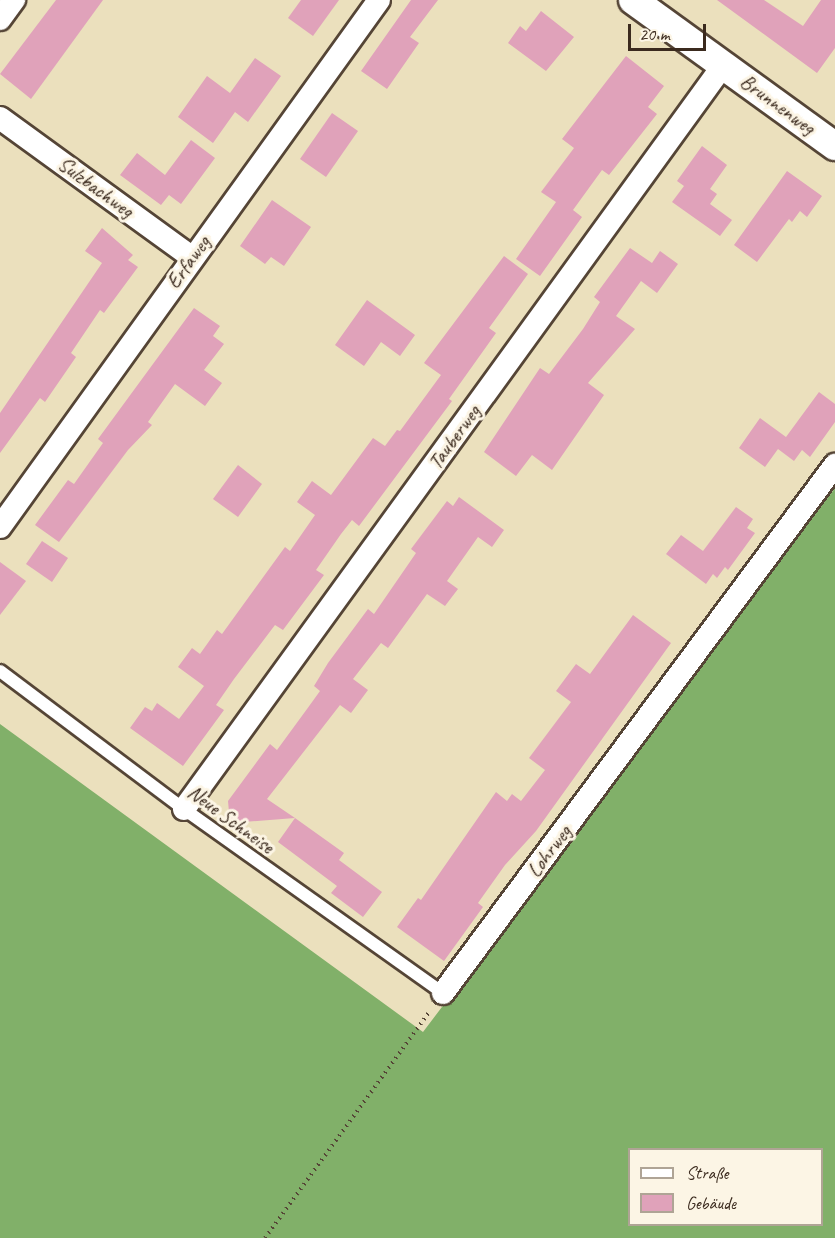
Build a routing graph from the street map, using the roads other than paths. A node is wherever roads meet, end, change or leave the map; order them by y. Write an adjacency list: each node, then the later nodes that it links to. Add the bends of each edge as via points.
1 (14, 0): 4 (street)
2 (379, 0): 8 (street, Erfaweg)
3 (633, 0): 5 (street, Brunnenweg)
4 (0, 19)
5 (724, 64): 7 (street, Brunnenweg); 12 (street, Tauberweg)
6 (0, 118): 8 (street, Sulzbachweg)
7 (835, 146)
8 (191, 256): 10 (street, Erfaweg)
9 (835, 465): 13 (street, Lohrweg)
10 (0, 527)
11 (0, 671): 12 (lane, Neue Schneise)
12 (184, 809): 13 (lane, Neue Schneise)
13 (443, 993)

